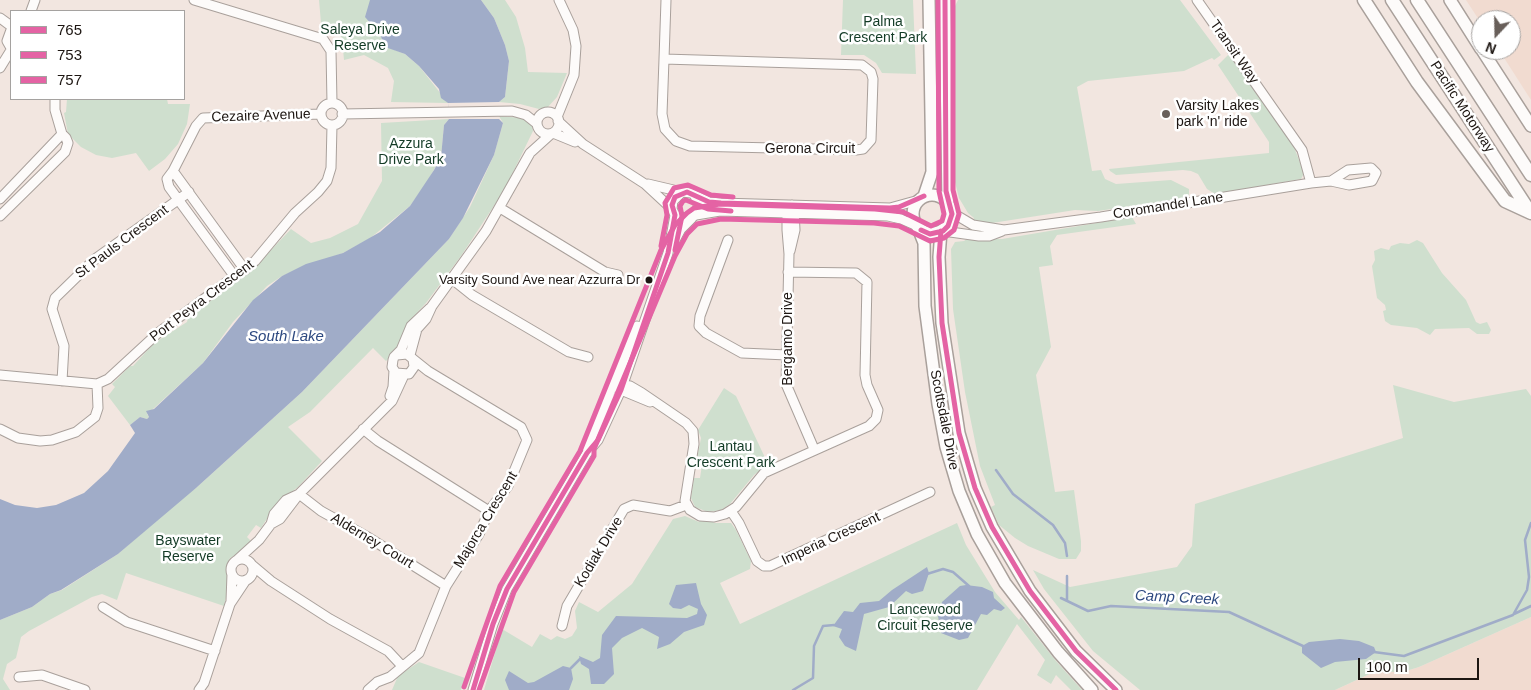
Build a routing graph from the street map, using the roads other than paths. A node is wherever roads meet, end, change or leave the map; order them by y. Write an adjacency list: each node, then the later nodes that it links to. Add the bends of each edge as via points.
1 (194, 0): 11 (street)
2 (559, 0): 18 (street, via 573,30 576,46 574,75)
3 (666, 0): 15 (street, Gerona Circuit)
4 (929, 0): 42 (main road, via 932,172)
5 (945, 0): 45 (main road)
6 (1197, 0): 36 (street, Transit Way, via 1302,150)
7 (1364, 0): 49 (highway, via 1417,82 1505,201)
8 (1392, 0): 49 (highway, Pacific Motorway)
9 (1417, 0): 34 (highway, Pacific Motorway)
10 (1450, 0): 13 (main road)
11 (211, 2): 20 (street, via 323,39 329,44)
12 (0, 32): 14 (street)
13 (1471, 34)
14 (10, 46): 17 (street)
15 (664, 59): 15 (street, Gerona Circuit, via 862,65 871,72 873,79 871,140 863,149 856,150 682,145 669,136 663,122)
16 (1488, 60): 28 (main road)
17 (0, 68)
18 (567, 92): 22 (street); 25 (street)
19 (55, 100): 30 (street)
20 (332, 103): 23 (street, via 324,106); 24 (street)
21 (512, 111): 22 (street, via 519,108); 24 (street); 27 (street, via 526,116)
22 (545, 113): 25 (street, via 552,113); 27 (street, via 538,117)
23 (321, 114): 26 (street, via 324,122); 33 (street, Cezaire Avenue, via 203,118)
24 (342, 114): 26 (street, via 340,121)
25 (558, 119): 29 (street, via 558,128); 31 (street)
26 (332, 125): 57 (street, Port Peyra Crescent, via 332,162 327,180 260,257)
27 (537, 126): 29 (street, via 542,133); 32 (street)
28 (1531, 126)
29 (552, 133): 31 (street); 32 (street)
30 (62, 134): 40 (street); 44 (street, via 68,143 65,152)
31 (583, 144): 37 (street)
32 (530, 153): 46 (street)
33 (173, 171): 38 (street); 43 (street, via 167,183)
34 (1531, 175)
35 (1331, 181): 36 (street, Coromandel Lane)
36 (1311, 183): 53 (street, Coromandel Lane)
37 (645, 184): 39 (street); 48 (street)
38 (189, 192): 43 (street, St Pauls Crescent); 57 (street)
39 (682, 192): 41 (street); 48 (street, via 673,201)
40 (2, 196): 44 (street)
41 (695, 196): 47 (street, via 721,203); 51 (street, via 699,207)
42 (921, 198): 45 (main road, via 937,195); 47 (street, via 890,208); 52 (main road, via 912,217)
43 (178, 199): 60 (street); 71 (street, St Pauls Crescent, via 95,259 54,298 52,309 64,346)
44 (13, 203): 50 (street)
45 (949, 207): 53 (street, Coromandel Lane, via 973,225); 54 (main road, via 951,220)
46 (500, 208): 59 (street, via 605,272); 61 (street)
47 (792, 211): 51 (street, via 720,211); 52 (street, via 888,216); 58 (street, Bergamo Drive, via 794,239)
48 (674, 212): 51 (street, via 683,219); 56 (street)
49 (1531, 213)
50 (0, 216)
51 (694, 216): 56 (street, via 681,229)
52 (918, 227): 54 (main road, via 930,234); 100 (main road, Scottsdale Drive, via 924,243 925,306 938,404 959,491 977,534 1005,583)
53 (1004, 230): 54 (street, Coromandel Lane, via 988,236)
54 (942, 231): 101 (main road, Scottsdale Drive, via 939,257 942,322 958,426 975,488 992,527 1030,591 1076,651)
55 (728, 240): 64 (street, via 699,326 742,353)
56 (668, 252): 73 (street)
57 (244, 270): 60 (street, Port Peyra Crescent)
58 (788, 272): 64 (street, Bergamo Drive); 77 (street, via 856,273 864,278 868,287 865,375 878,415 869,426)
59 (618, 275)
60 (235, 277): 72 (street, Port Peyra Crescent, via 158,333 108,379)
61 (452, 279): 62 (street); 66 (street, via 472,295 569,352)
62 (432, 306): 63 (street, via 411,326); 65 (street, via 418,329)
63 (397, 355): 65 (street, via 403,353); 67 (street, via 393,360)
64 (786, 355): 77 (street, Bergamo Drive, via 788,392)
65 (412, 357): 68 (street, Majorca Crescent); 69 (street)
66 (588, 357)
67 (394, 370): 69 (street); 74 (street, via 392,390)
68 (428, 371): 69 (street); 81 (street, Majorca Crescent, via 515,422 525,433 526,447 514,474)
69 (408, 373): 74 (street, via 392,401)
70 (0, 375): 71 (street)
71 (62, 381): 72 (street)
72 (97, 384): 75 (street, via 95,417 76,432 40,441 18,438)
73 (619, 386): 80 (street, via 642,393 694,431); 97 (street, via 587,453 507,589)
74 (382, 409): 76 (street)
75 (0, 429)
76 (363, 429): 79 (street); 81 (street)
77 (814, 450): 82 (street, via 764,473)
78 (930, 492): 82 (street, Imperia Crescent, via 770,566 757,561)
79 (299, 494): 83 (street); 89 (street, Alderney Court, via 321,511)
80 (686, 505): 82 (street, via 700,516 720,516); 92 (street, Kodiak Drive, via 670,511 626,507 567,606)
81 (489, 511): 89 (street, Majorca Crescent, via 479,534)
82 (730, 511)
83 (259, 540): 84 (street); 85 (street)
84 (237, 560): 85 (street); 86 (street, via 231,568)
85 (251, 563): 87 (street, via 252,575); 88 (street)
86 (232, 574): 87 (street, via 236,579); 90 (street)
87 (246, 580): 88 (street); 90 (street)
88 (271, 581): 94 (street, via 388,652)
89 (446, 586): 94 (street, Majorca Crescent, via 419,653)
90 (230, 604): 93 (street)
91 (103, 606): 93 (street, via 127,622)
92 (562, 626)
93 (215, 651): 96 (street)
94 (402, 666): 99 (street, Majorca Crescent)
95 (19, 677): 98 (street, via 42,675)
96 (202, 688)
97 (473, 688)
98 (84, 690)
99 (368, 690)
100 (1092, 690)
101 (1116, 690)

